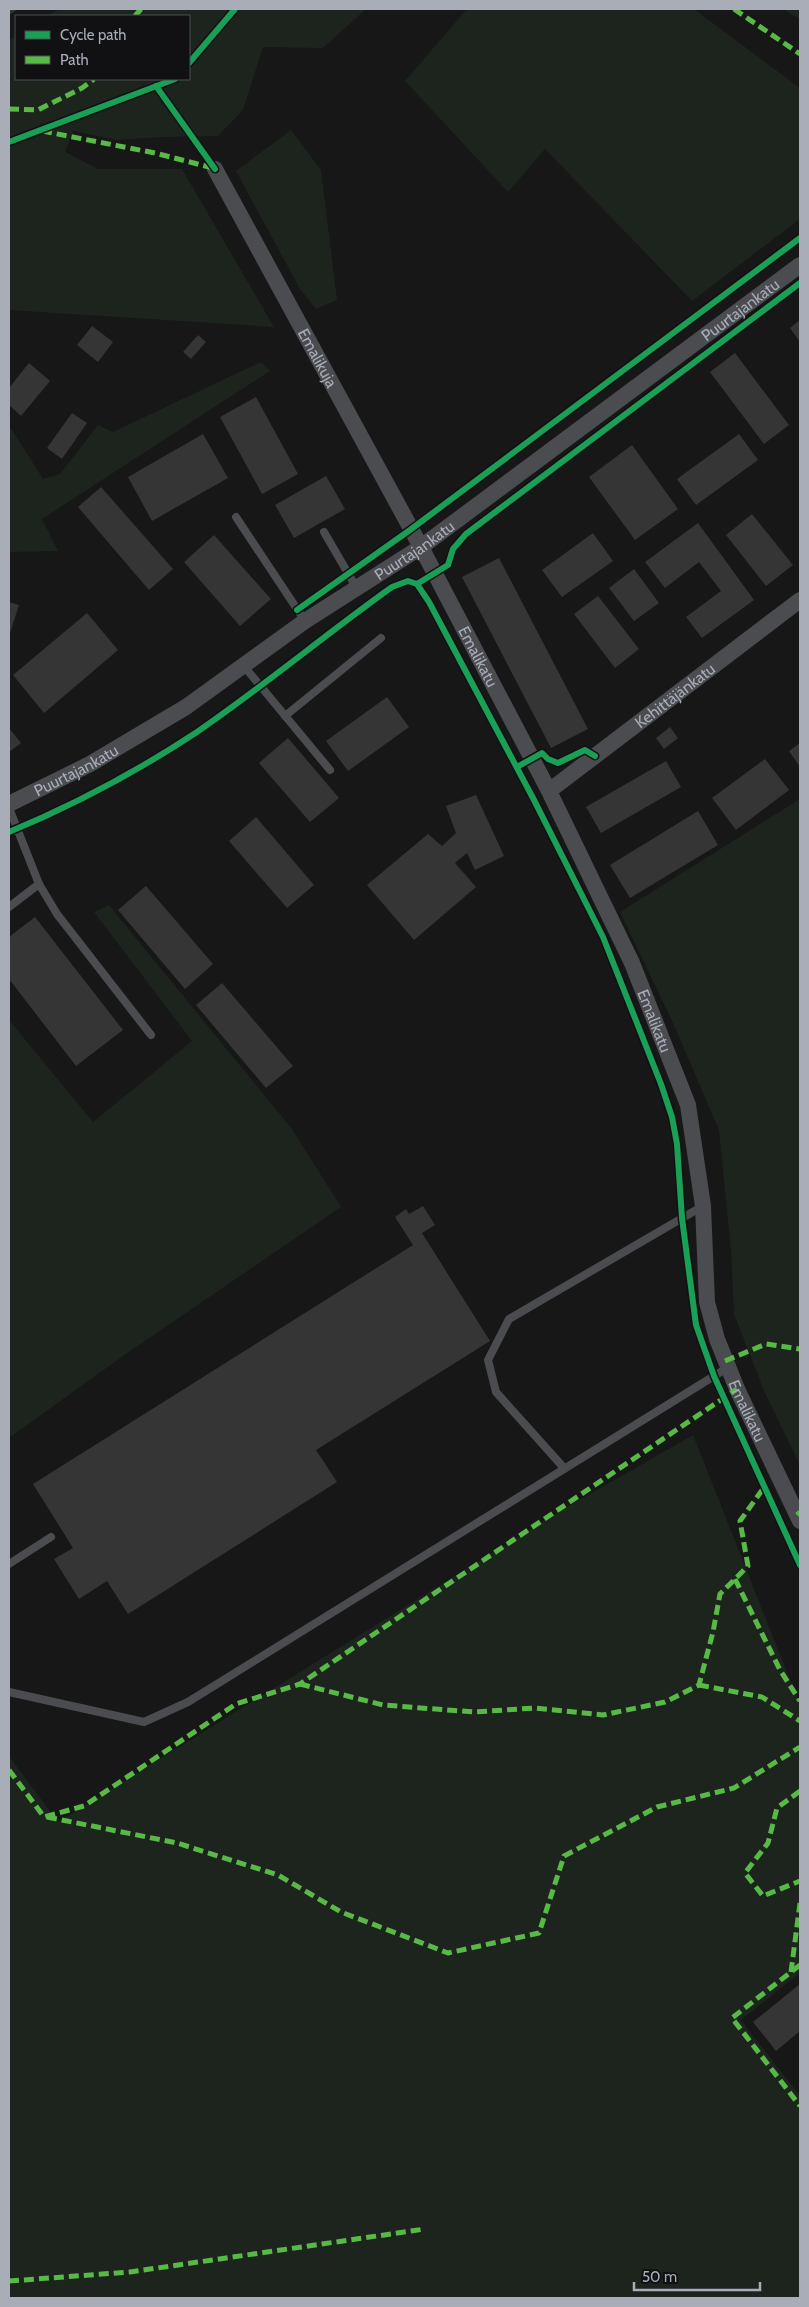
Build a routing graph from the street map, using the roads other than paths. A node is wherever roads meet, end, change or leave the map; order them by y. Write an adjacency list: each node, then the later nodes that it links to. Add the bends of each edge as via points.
1 (215, 169): 5 (street, Emalikuja)
2 (800, 265): 5 (street, Puurtajankatu)
3 (236, 517): 8 (lane)
4 (324, 532): 6 (lane)
5 (421, 547): 6 (street, Puurtajankatu); 13 (street, Emalikatu)
6 (356, 587): 8 (street, Puurtajankatu)
7 (800, 600): 13 (street, Kehittäjänkatu)
8 (304, 621): 10 (street, Puurtajankatu)
9 (381, 638): 11 (lane)
10 (243, 665): 11 (lane); 14 (street, Puurtajankatu, via 186,707 124,745)
11 (284, 716): 12 (lane)
12 (330, 770)
13 (549, 791): 19 (street, Emalikatu, via 632,963 688,1105)
14 (9, 804)
15 (9, 808): 16 (lane)
16 (39, 884): 17 (lane); 18 (lane, via 57,914)
17 (9, 907)
18 (151, 1035)
19 (702, 1206): 20 (street, Emalikatu, via 707,1302); 21 (lane, via 508,1319 488,1360 496,1392)
20 (727, 1368): 21 (lane); 22 (street, Emalikatu)
21 (564, 1468): 25 (lane, via 197,1696 144,1722)
22 (800, 1521)
23 (51, 1537): 24 (lane)
24 (9, 1564)
25 (9, 1692)

